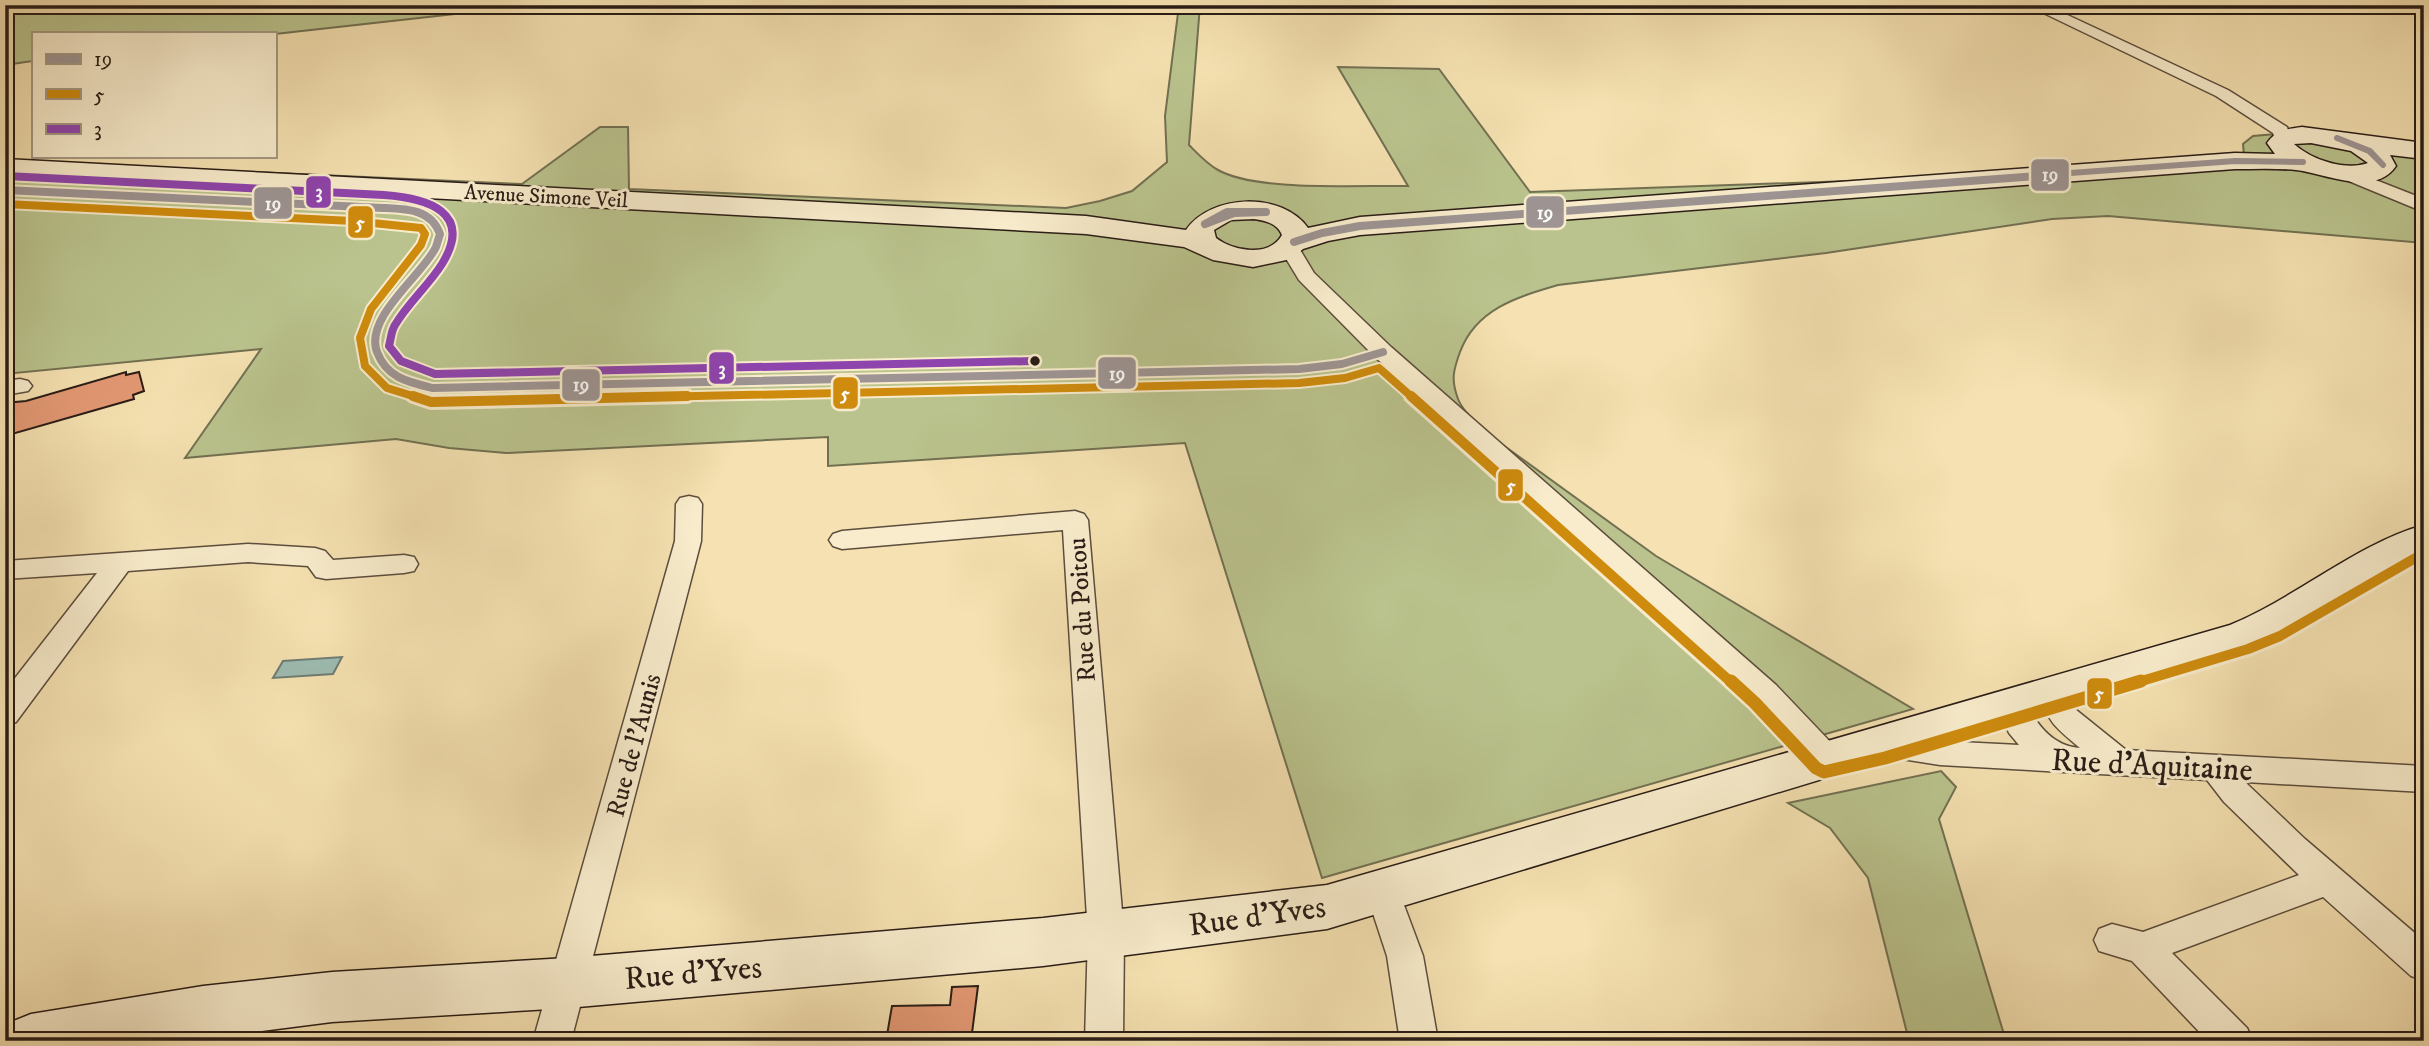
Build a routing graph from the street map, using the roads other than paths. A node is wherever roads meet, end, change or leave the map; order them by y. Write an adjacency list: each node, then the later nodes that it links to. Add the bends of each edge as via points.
1 (2034, 5): 2 (street, via 2189,77)
2 (2259, 116): 3 (street); 5 (street, via 2281,131)
3 (2310, 135): 4 (main road); 5 (main road)
4 (2349, 142): 6 (main road); 9 (main road, via 2376,154)
5 (2282, 143): 7 (main road, via 2268,153); 8 (main road)
6 (2424, 153): 9 (main road)
7 (2235, 161): 8 (main road); 15 (main road, via 1360,226)
8 (2303, 162): 11 (main road)
9 (2381, 166): 11 (main road); 12 (street)
10 (5, 167): 14 (main road, Avenue Simone Veil, via 1086,225 1189,239)
11 (2345, 173): 13 (street)
12 (2424, 200)
13 (2424, 206)
14 (1207, 232): 15 (main road, via 1225,213 1246,211 1268,213); 16 (main road, Avenue Simone Veil, via 1220,253)
15 (1290, 236): 16 (main road, via 1271,255); 17 (street)
16 (1248, 258): 17 (street)
17 (1306, 276): 28 (street, via 1426,391 1765,693)
18 (689, 504): 37 (street, Rue de l'Aunis, via 688,541)
19 (2424, 538): 24 (main road, Rue d'Yves, via 2273,624)
20 (842, 540): 35 (street, Rue du Poitou, via 1074,520)
21 (120, 562): 22 (street, via 248,553 315,557 326,570); 23 (street); 26 (street)
22 (404, 564)
23 (5, 570)
24 (2053, 693): 25 (main road, Rue d'Yves); 30 (street, via 2062,716)
25 (2012, 706): 27 (main road, Rue d'Yves); 29 (street, via 2023,729)
26 (5, 714)
27 (1881, 745): 28 (main road, Rue d'Yves); 29 (street, Rue d'Aquitaine)
28 (1826, 758): 34 (main road, Rue d'Yves)
29 (2064, 761): 30 (street, Rue d'Aquitaine)
30 (2117, 761): 31 (street, Rue d'Aquitaine)
31 (2214, 766): 32 (street, Rue d'Aquitaine); 33 (street, via 2235,793)
32 (2424, 779)
33 (2328, 880): 36 (street); 42 (street, via 2128,944)
34 (1383, 891): 35 (main road, Rue d'Yves, via 1327,907); 41 (street, via 1405,956)
35 (1106, 934): 37 (main road, Rue d'Yves); 40 (street)
36 (2424, 964)
37 (567, 983): 38 (main road, Rue d'Yves, via 332,998 203,1012); 39 (street, Rue de l'Aunis)
38 (31, 1041)
39 (552, 1041)
40 (1104, 1041)
41 (1419, 1041)
42 (2234, 1041)

